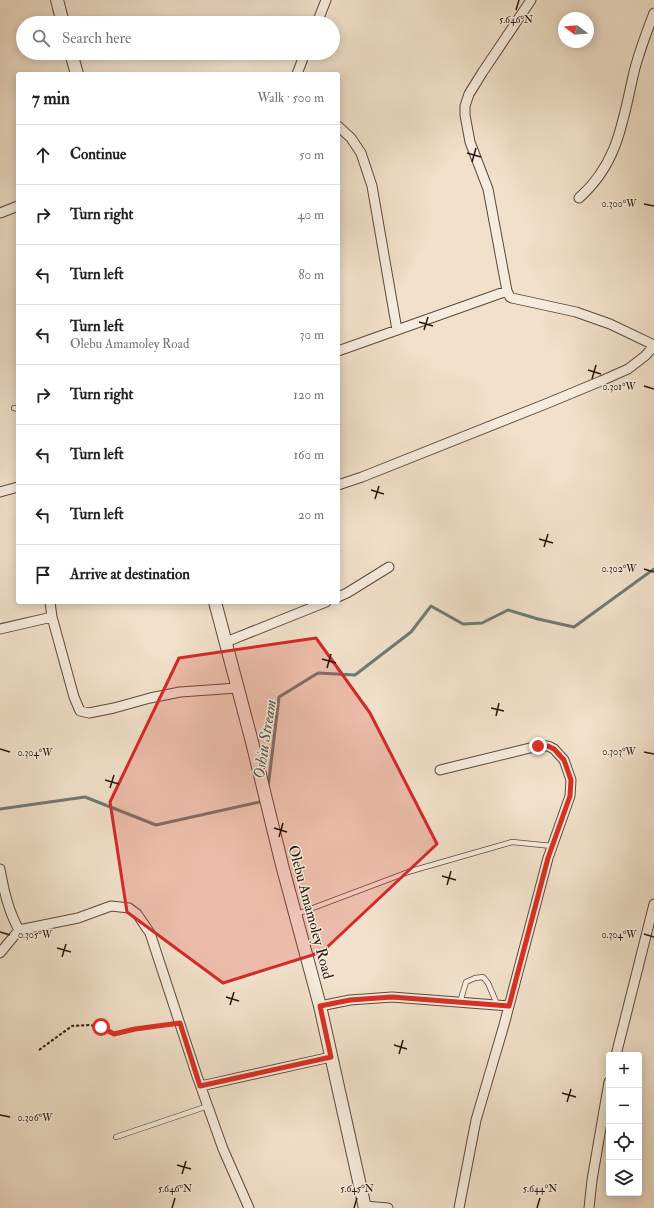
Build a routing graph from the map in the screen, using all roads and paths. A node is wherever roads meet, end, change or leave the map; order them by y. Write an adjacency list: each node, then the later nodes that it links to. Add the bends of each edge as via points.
1 (57, 0): 5 (street)
2 (326, 0): 6 (street)
3 (531, 0): 15 (street, via 482,73 465,106 470,142 488,189)
4 (654, 13): 12 (street, via 635,68 624,122 617,142 602,173 592,187)
5 (61, 16)
6 (320, 16)
7 (73, 60): 9 (street)
8 (302, 60): 10 (street)
9 (76, 72)
10 (298, 72)
11 (340, 128): 16 (street, via 361,153 372,186)
12 (579, 198)
13 (16, 207): 14 (street)
14 (0, 213)
15 (507, 291): 16 (street); 17 (street, via 510,297 515,299 576,312 610,324)
16 (397, 330): 18 (street)
17 (654, 346): 19 (street, via 628,369 601,381)
18 (340, 350)
19 (340, 483)
20 (16, 488): 21 (street)
21 (0, 492)
22 (389, 568): 23 (street)
23 (340, 596)
24 (50, 604): 27 (street)
25 (216, 604): 29 (street, Olebu Amamoley Road)
26 (321, 604): 29 (street)
27 (52, 617): 28 (street); 30 (street, via 80,711 89,713 180,692)
28 (0, 629)
29 (226, 642): 30 (street, Olebu Amamoley Road)
30 (238, 688): 35 (street, Olebu Amamoley Road)
31 (440, 770): 32 (street, via 538,746 554,749 564,760 571,780 570,796)
32 (552, 846): 35 (lane, via 512,842 411,871); 41 (street)
33 (0, 869): 36 (street, via 5,898)
34 (654, 904): 44 (street)
35 (295, 915): 40 (street, Olebu Amamoley Road)
36 (18, 930): 37 (street); 42 (street, via 78,918 111,906 130,908 150,933)
37 (0, 953)
38 (460, 1002): 39 (street); 39 (lane, via 466,982 483,978 488,983); 40 (street, via 392,997 350,1000)
39 (497, 1004): 41 (street)
40 (320, 1006): 45 (street, Olebu Amamoley Road)
41 (509, 1006): 53 (street, via 476,1120)
42 (180, 1023): 43 (path, via 114,1034 101,1027 72,1026); 46 (street)
43 (39, 1050)
44 (617, 1052)
45 (331, 1057): 46 (street); 50 (street, Olebu Amamoley Road)
46 (200, 1086): 48 (street)
47 (608, 1088): 54 (street, via 593,1173)
48 (208, 1106): 49 (lane); 51 (street)
49 (116, 1137)
50 (365, 1207): 52 (street)
51 (248, 1208)
52 (388, 1208)
53 (459, 1208)
54 (590, 1208)

